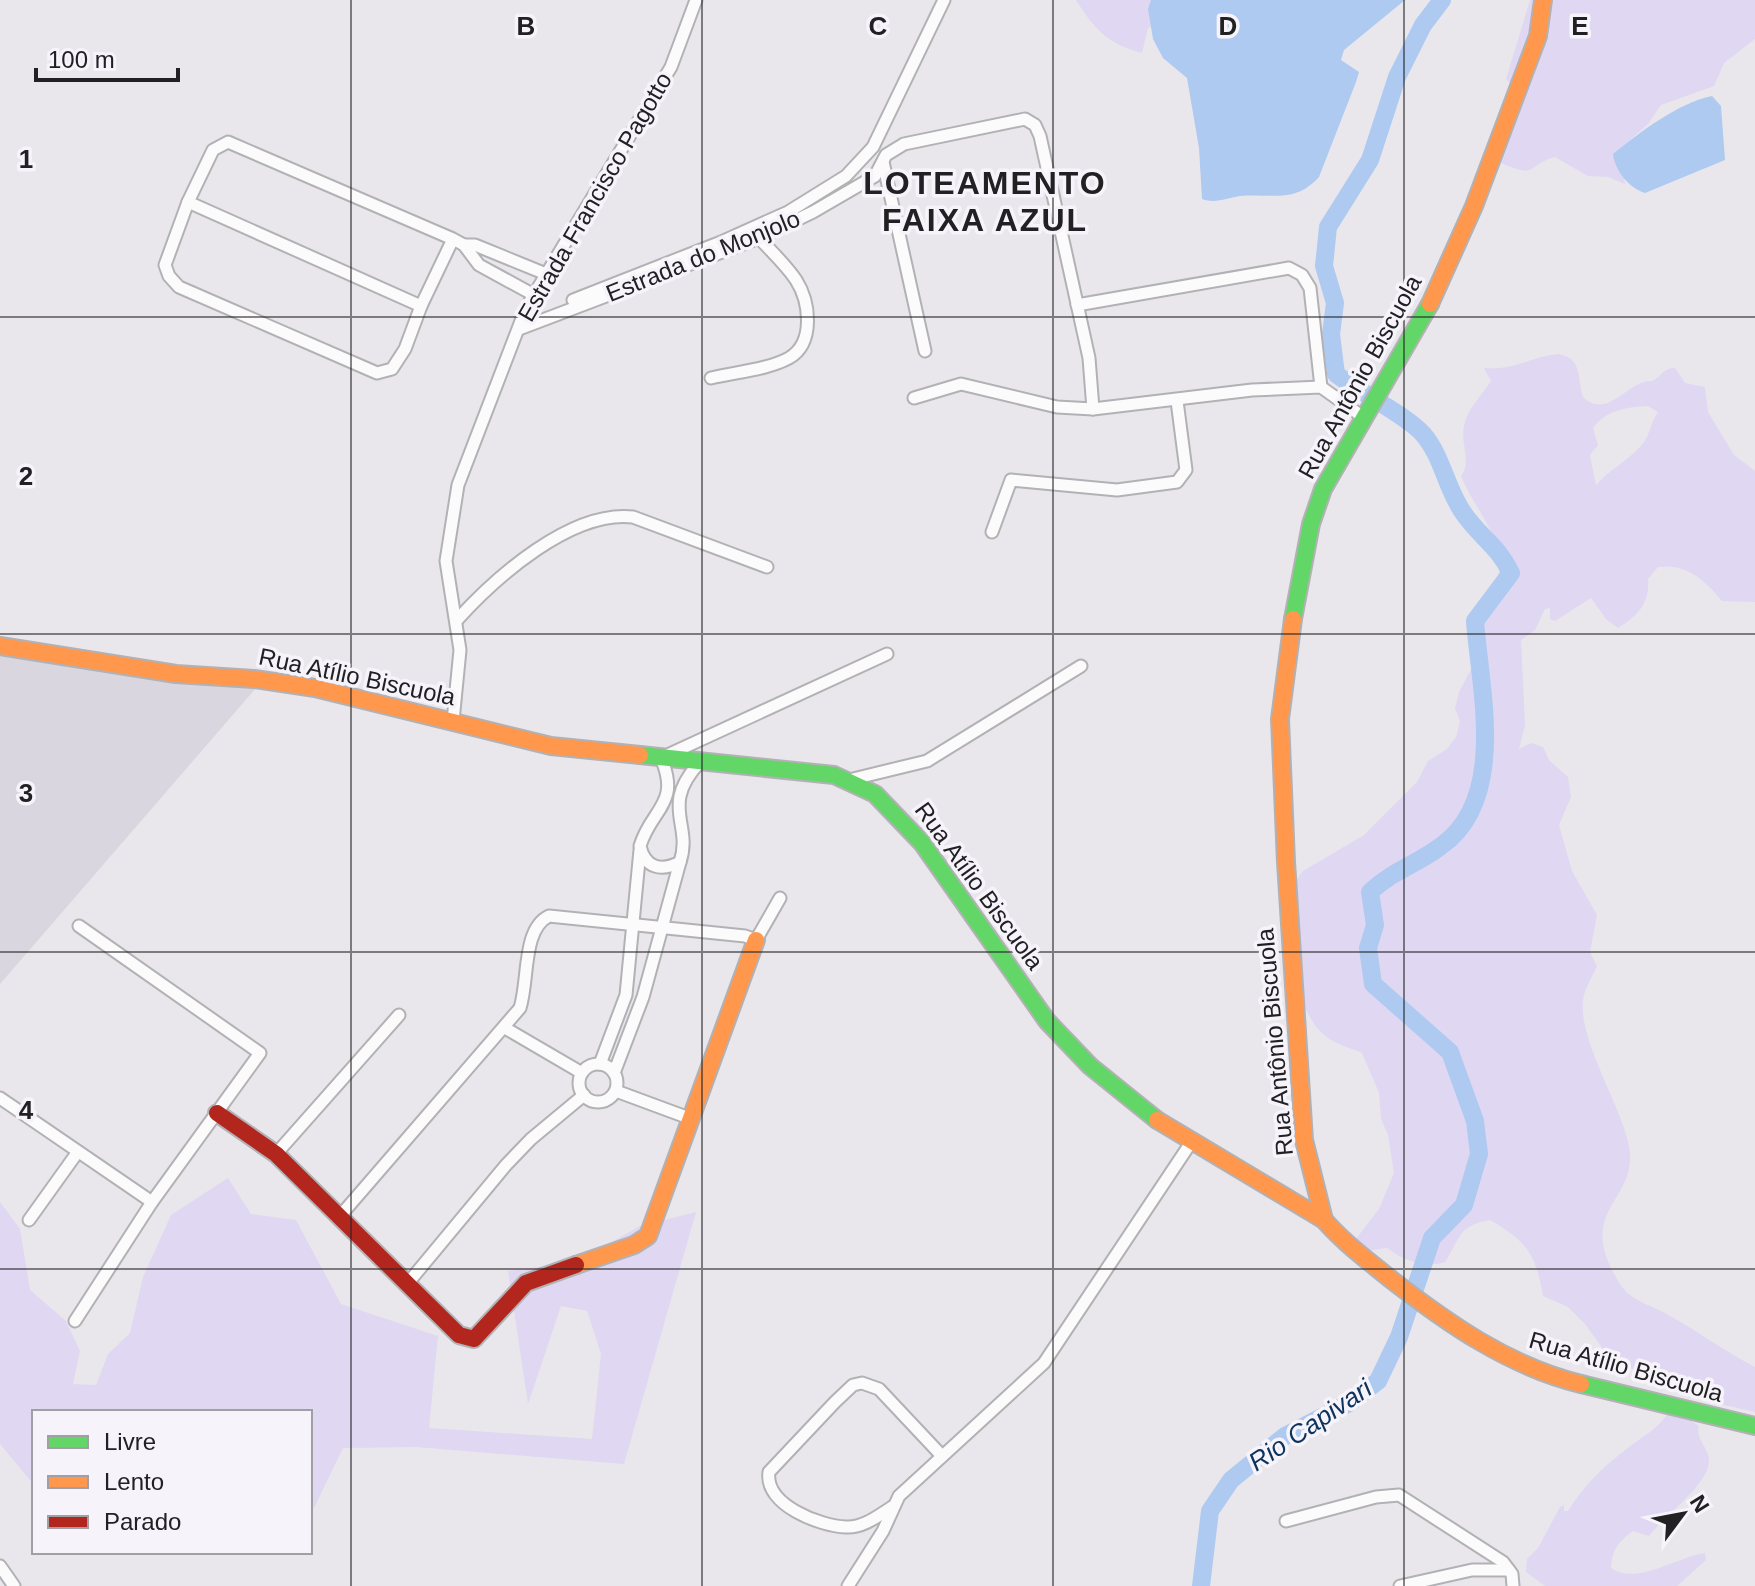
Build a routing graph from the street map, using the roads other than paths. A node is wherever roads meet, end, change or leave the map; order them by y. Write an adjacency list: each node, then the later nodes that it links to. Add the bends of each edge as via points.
1 (696, 0): 8 (street, Estrada Francisco Pagotto, via 671,67)
2 (944, 0): 12 (street, via 873,147 846,176 788,212 721,242 542,313)
3 (1543, 0): 19 (street, Rua Antônio Biscuola, via 1538,36 1474,206 1431,302)
4 (879, 170): 6 (street, Estrada do Monjolo, via 813,212); 10 (street, Estrada do Monjolo, via 886,155 904,144 1019,119 1030,122 1040,136); 14 (street, via 889,186)
5 (188, 202): 7 (street, via 213,150 228,142); 11 (street); 11 (street, via 165,265 179,287 377,373 392,369)
6 (759, 238): 13 (street, Estrada do Monjolo); 15 (street, via 802,292 805,338 792,356)
7 (458, 242): 8 (street); 9 (street, via 479,265); 11 (street)
8 (546, 274): 9 (street, Estrada Francisco Pagotto)
9 (534, 295): 12 (street, Estrada Francisco Pagotto)
10 (1077, 305): 16 (street, via 1289,268 1310,288); 20 (street)
11 (421, 306)
12 (526, 308): 13 (street, Estrada Francisco Pagotto)
13 (519, 329): 23 (street, Estrada Francisco Pagotto, via 456,496 446,561)
14 (925, 351)
15 (711, 378)
16 (1321, 387): 18 (street); 19 (street)
17 (914, 398): 20 (street, via 961,384 1057,407)
18 (1177, 401): 20 (street); 21 (street, via 1186,470 1177,482 1117,490 1015,480 1006,485)
19 (1369, 407): 54 (street, Rua Antônio Biscuola, via 1323,489 1311,524 1284,667 1280,719 1304,1140)
20 (1093, 409)
21 (992, 532)
22 (767, 567): 23 (street, via 616,515 568,532 509,571)
23 (457, 620): 27 (street, Estrada Francisco Pagotto, via 460,650)
24 (0, 646): 27 (street, Rua Atílio Biscuola, via 176,674 282,682)
25 (887, 654): 28 (street)
26 (1081, 666): 30 (street, via 927,761)
27 (453, 721): 28 (street, Rua Atílio Biscuola, via 551,746)
28 (661, 758): 29 (street, Rua Atílio Biscuola); 31 (street, via 669,786 665,804)
29 (700, 762): 30 (street, Rua Atílio Biscuola); 32 (street, via 687,778 677,808)
30 (853, 779): 48 (street, Rua Atílio Biscuola, via 890,804 918,838 1060,1036 1134,1105)
31 (640, 846): 32 (street, via 650,865); 35 (street)
32 (680, 862): 36 (street)
33 (780, 898): 37 (street)
34 (79, 926): 46 (street, via 260,1053)
35 (633, 926): 36 (street); 39 (street, via 549,916 538,921 531,933 520,1008); 40 (street, via 626,995)
36 (661, 929): 37 (street); 42 (street)
37 (756, 940): 47 (street)
38 (399, 1015): 50 (street)
39 (505, 1028): 41 (street); 52 (street)
40 (600, 1064): 41 (street); 42 (street)
41 (582, 1073): 44 (street)
42 (614, 1073): 43 (street)
43 (616, 1091): 44 (street, via 601,1102); 47 (street)
44 (584, 1095): 55 (street, via 506,1165)
45 (0, 1098): 49 (street)
46 (217, 1113): 50 (street); 51 (street)
47 (689, 1118): 55 (street, via 648,1236 526,1283 474,1339 459,1335)
48 (1190, 1144): 54 (street, Rua Atílio Biscuola); 58 (street, via 1044,1363)
49 (77, 1153): 51 (street); 53 (street)
50 (276, 1154): 52 (street)
51 (152, 1202): 56 (street)
52 (341, 1215): 55 (street)
53 (29, 1220)
54 (1324, 1220): 57 (street, Rua Atílio Biscuola, via 1420,1302 1486,1346 1537,1371)
55 (408, 1283)
56 (75, 1321)
57 (1755, 1426)
58 (942, 1456): 59 (street, via 907,1486); 59 (street, via 879,1389 862,1383 835,1402 769,1472 773,1491 791,1509 828,1524 859,1525)
59 (893, 1507): 66 (street)
60 (1286, 1521): 61 (street, via 1399,1495)
61 (1487, 1552): 63 (street); 64 (street)
62 (0, 1566): 65 (street)
63 (1472, 1570): 64 (street); 67 (street)
64 (1509, 1570): 68 (street)
65 (14, 1586)
66 (848, 1586)
67 (1400, 1586)
68 (1513, 1586)

